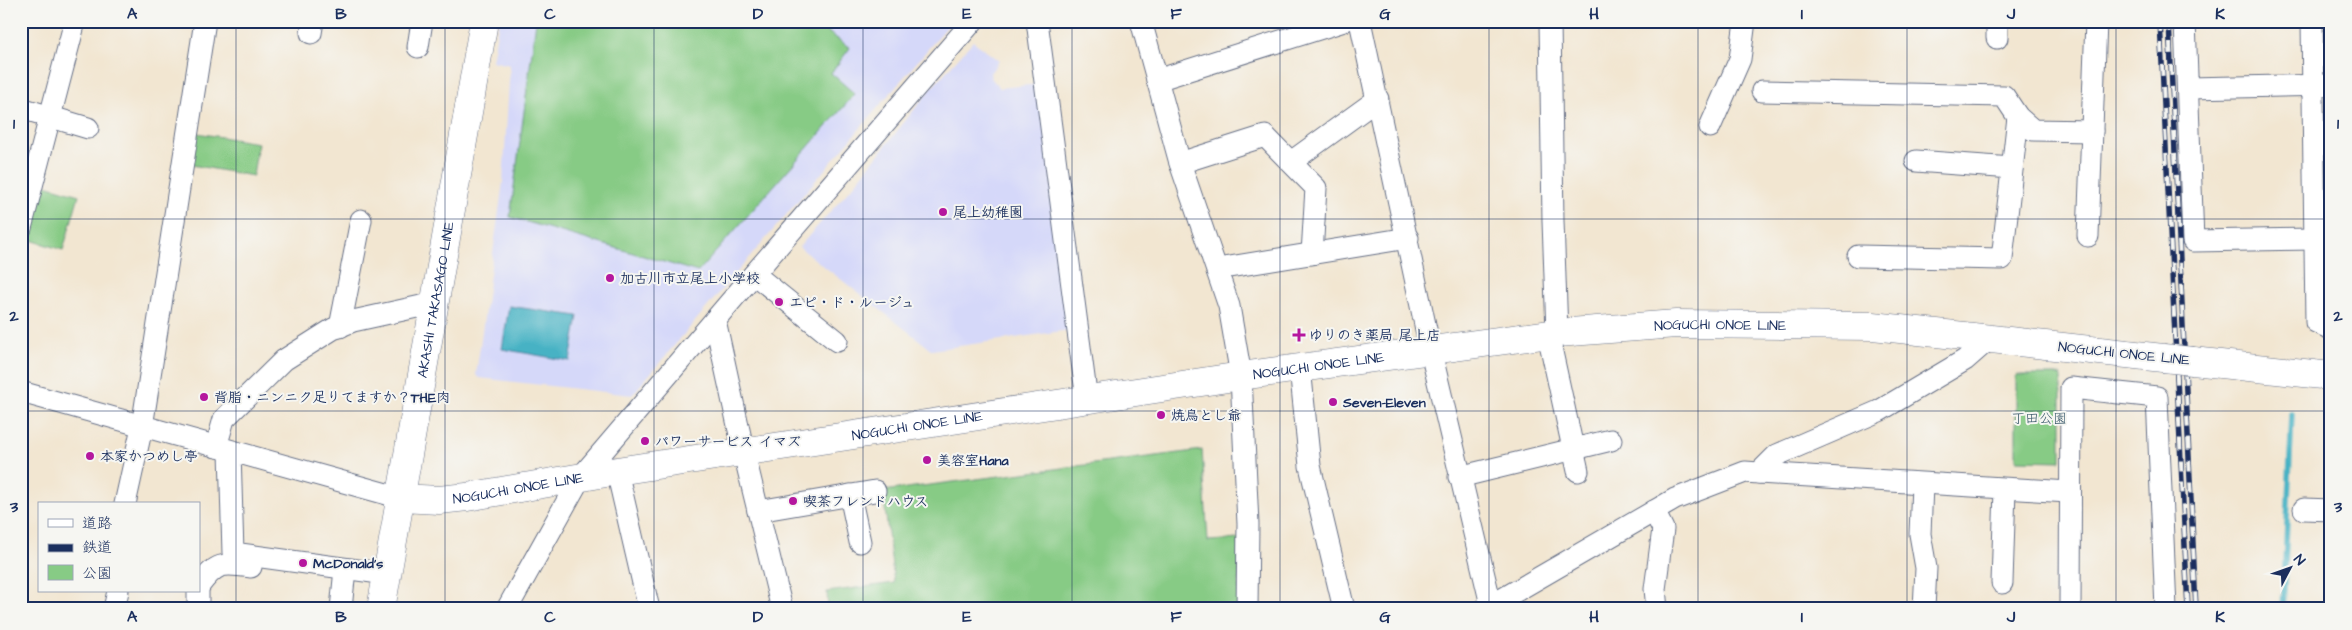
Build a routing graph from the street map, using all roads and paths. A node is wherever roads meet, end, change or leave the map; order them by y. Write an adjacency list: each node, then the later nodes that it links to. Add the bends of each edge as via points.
1 (74, 21): 22 (street)
2 (205, 21): 53 (street)
3 (422, 21): 15 (street)
4 (484, 21): 40 (main road, AKASHI TAKASAGO LINE)
5 (973, 21): 39 (street)
6 (1037, 21): 52 (street)
7 (1140, 21): 16 (street)
8 (1344, 21): 16 (street)
9 (1360, 21): 20 (street)
10 (1550, 21): 44 (street)
11 (1745, 21): 24 (street, via 1740,59)
12 (2096, 21): 26 (street)
13 (2185, 21): 18 (street)
14 (2312, 21): 17 (street)
15 (418, 47)
16 (1157, 80): 29 (street)
17 (2322, 85): 18 (street); 35 (street)
18 (2188, 88): 35 (street, via 2193,241)
19 (1762, 91): 23 (street, via 1809,101 1894,100 1994,88 2004,96)
20 (1378, 99): 28 (street); 34 (street)
21 (21, 108): 22 (street)
22 (51, 116): 25 (street); 32 (street)
23 (2018, 117): 26 (street, via 2033,130); 30 (street)
24 (1710, 127)
25 (88, 128)
26 (2092, 131): 33 (street)
27 (1916, 161): 30 (street, via 1938,171)
28 (1291, 162): 29 (street, via 1265,136); 36 (street, via 1316,188)
29 (1180, 163): 38 (street)
30 (2012, 168): 37 (street, via 2002,259 1960,249)
31 (365, 226): 42 (street)
32 (21, 228)
33 (2088, 236)
34 (1408, 238): 36 (street); 47 (street)
35 (2306, 239): 43 (street, via 2316,322)
36 (1312, 254): 38 (street)
37 (1871, 263)
38 (1217, 268): 49 (street, via 1229,306)
39 (754, 274): 41 (street); 46 (street)
40 (435, 303): 42 (street); 68 (main road, AKASHI TAKASAGO LINE)
41 (715, 320): 57 (street); 62 (street)
42 (346, 324): 55 (street, via 284,360 235,406 224,419)
43 (2331, 329)
44 (1553, 333): 45 (main road, NOGUCHI ONOE LINE, via 1676,324 1807,324 1873,326); 47 (main road, NOGUCHI ONOE LINE); 56 (street)
45 (1989, 339): 50 (main road, NOGUCHI ONOE LINE, bridge); 60 (street, via 1965,360 1879,411 1777,455)
46 (837, 341)
47 (1430, 348): 48 (main road, NOGUCHI ONOE LINE); 61 (street)
48 (1300, 367): 49 (main road, NOGUCHI ONOE LINE); 91 (street, via 1310,466)
49 (1241, 376): 52 (main road, NOGUCHI ONOE LINE); 90 (street, via 1248,524)
50 (2331, 376)
51 (21, 392): 53 (street)
52 (1087, 400): 57 (main road, NOGUCHI ONOE LINE)
53 (142, 427): 55 (street); 69 (street)
54 (1610, 440): 56 (street)
55 (223, 448): 68 (street); 75 (street, via 233,553)
56 (1574, 448): 59 (street); 61 (street)
57 (744, 453): 58 (main road, NOGUCHI ONOE LINE); 72 (street)
58 (617, 471): 62 (main road, NOGUCHI ONOE LINE); 88 (street)
59 (1578, 471)
60 (1759, 473): 63 (street); 73 (street, via 1745,472 1725,479 1674,499)
61 (1459, 477): 82 (street)
62 (580, 478): 68 (main road, NOGUCHI ONOE LINE, via 439,500); 87 (street)
63 (1922, 485): 64 (street); 93 (street, via 1920,534 1926,568)
64 (2005, 489): 66 (street); 78 (street)
65 (876, 491): 67 (street)
66 (2069, 492): 94 (street); 95 (street, via 2071,388 2157,397)
67 (850, 495): 72 (street); 74 (street)
68 (401, 498): 77 (main road, AKASHI TAKASAGO LINE)
69 (125, 502)
70 (2304, 509): 71 (street)
71 (2331, 510)
72 (758, 511): 89 (street)
73 (1654, 511): 82 (street); 92 (street, via 1663,529 1655,588)
74 (860, 542)
75 (308, 564): 76 (street); 79 (street, via 301,571 283,572 224,563 211,570)
76 (345, 569): 77 (street); 85 (street)
77 (386, 574): 86 (main road, AKASHI TAKASAGO LINE)
78 (2002, 583)
79 (200, 585)
80 (118, 592): 83 (street)
81 (198, 592): 84 (street)
82 (1489, 608)
83 (114, 609)
84 (198, 609)
85 (341, 609)
86 (381, 609)
87 (507, 609)
88 (649, 609)
89 (782, 609)
90 (1247, 609)
91 (1344, 609)
92 (1658, 609)
93 (1924, 609)
94 (2070, 609)
95 (2166, 609)

